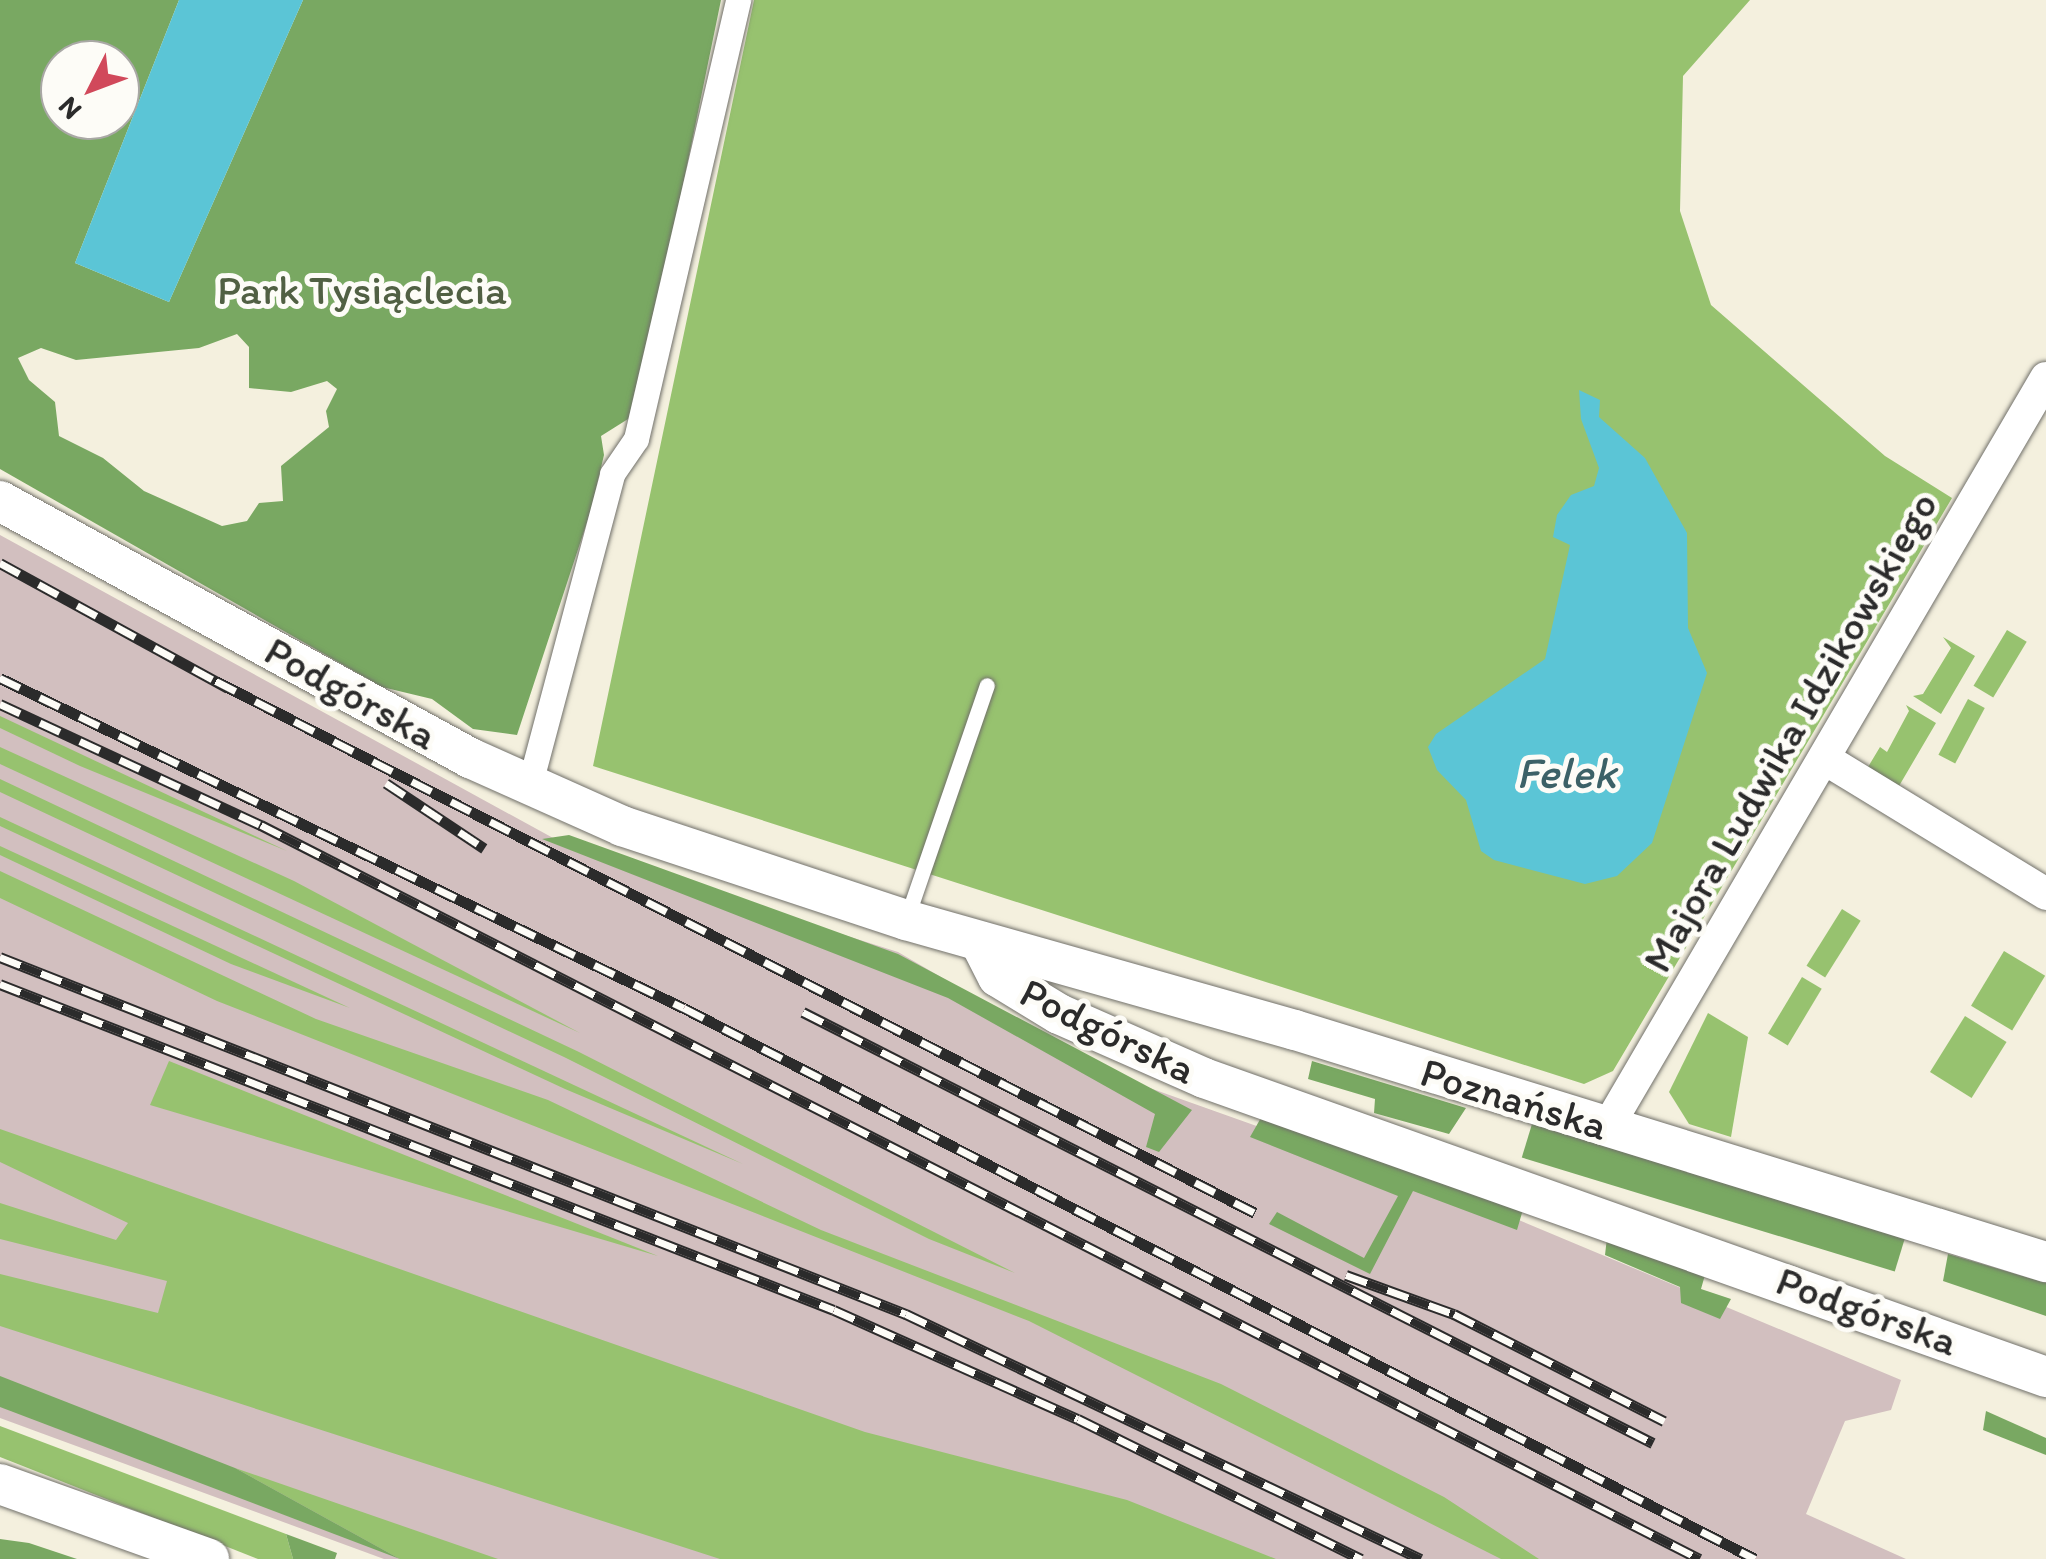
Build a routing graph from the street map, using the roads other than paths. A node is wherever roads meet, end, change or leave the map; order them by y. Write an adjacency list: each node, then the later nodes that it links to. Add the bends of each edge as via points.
1 (738, 0): 6 (street, via 636,439 612,474)
2 (2046, 378): 5 (street, Majora Ludwika Idzikowskiego)
3 (0, 500): 6 (street, Podgórska)
4 (987, 685): 8 (lane)
5 (1826, 759): 7 (street); 10 (street, Majora Ludwika Idzikowskiego)
6 (529, 787): 8 (street, Podgórska, via 656,838)
7 (2046, 894)
8 (906, 920): 9 (street, Podgórska)
9 (980, 942): 10 (street, Poznańska, via 1295,1030); 12 (street, Podgórska, via 998,977 1059,1014 1204,1078)
10 (1607, 1128): 11 (street, Poznańska)
11 (2046, 1262)
12 (2046, 1376)
13 (0, 1484): 14 (street)
14 (209, 1559)

